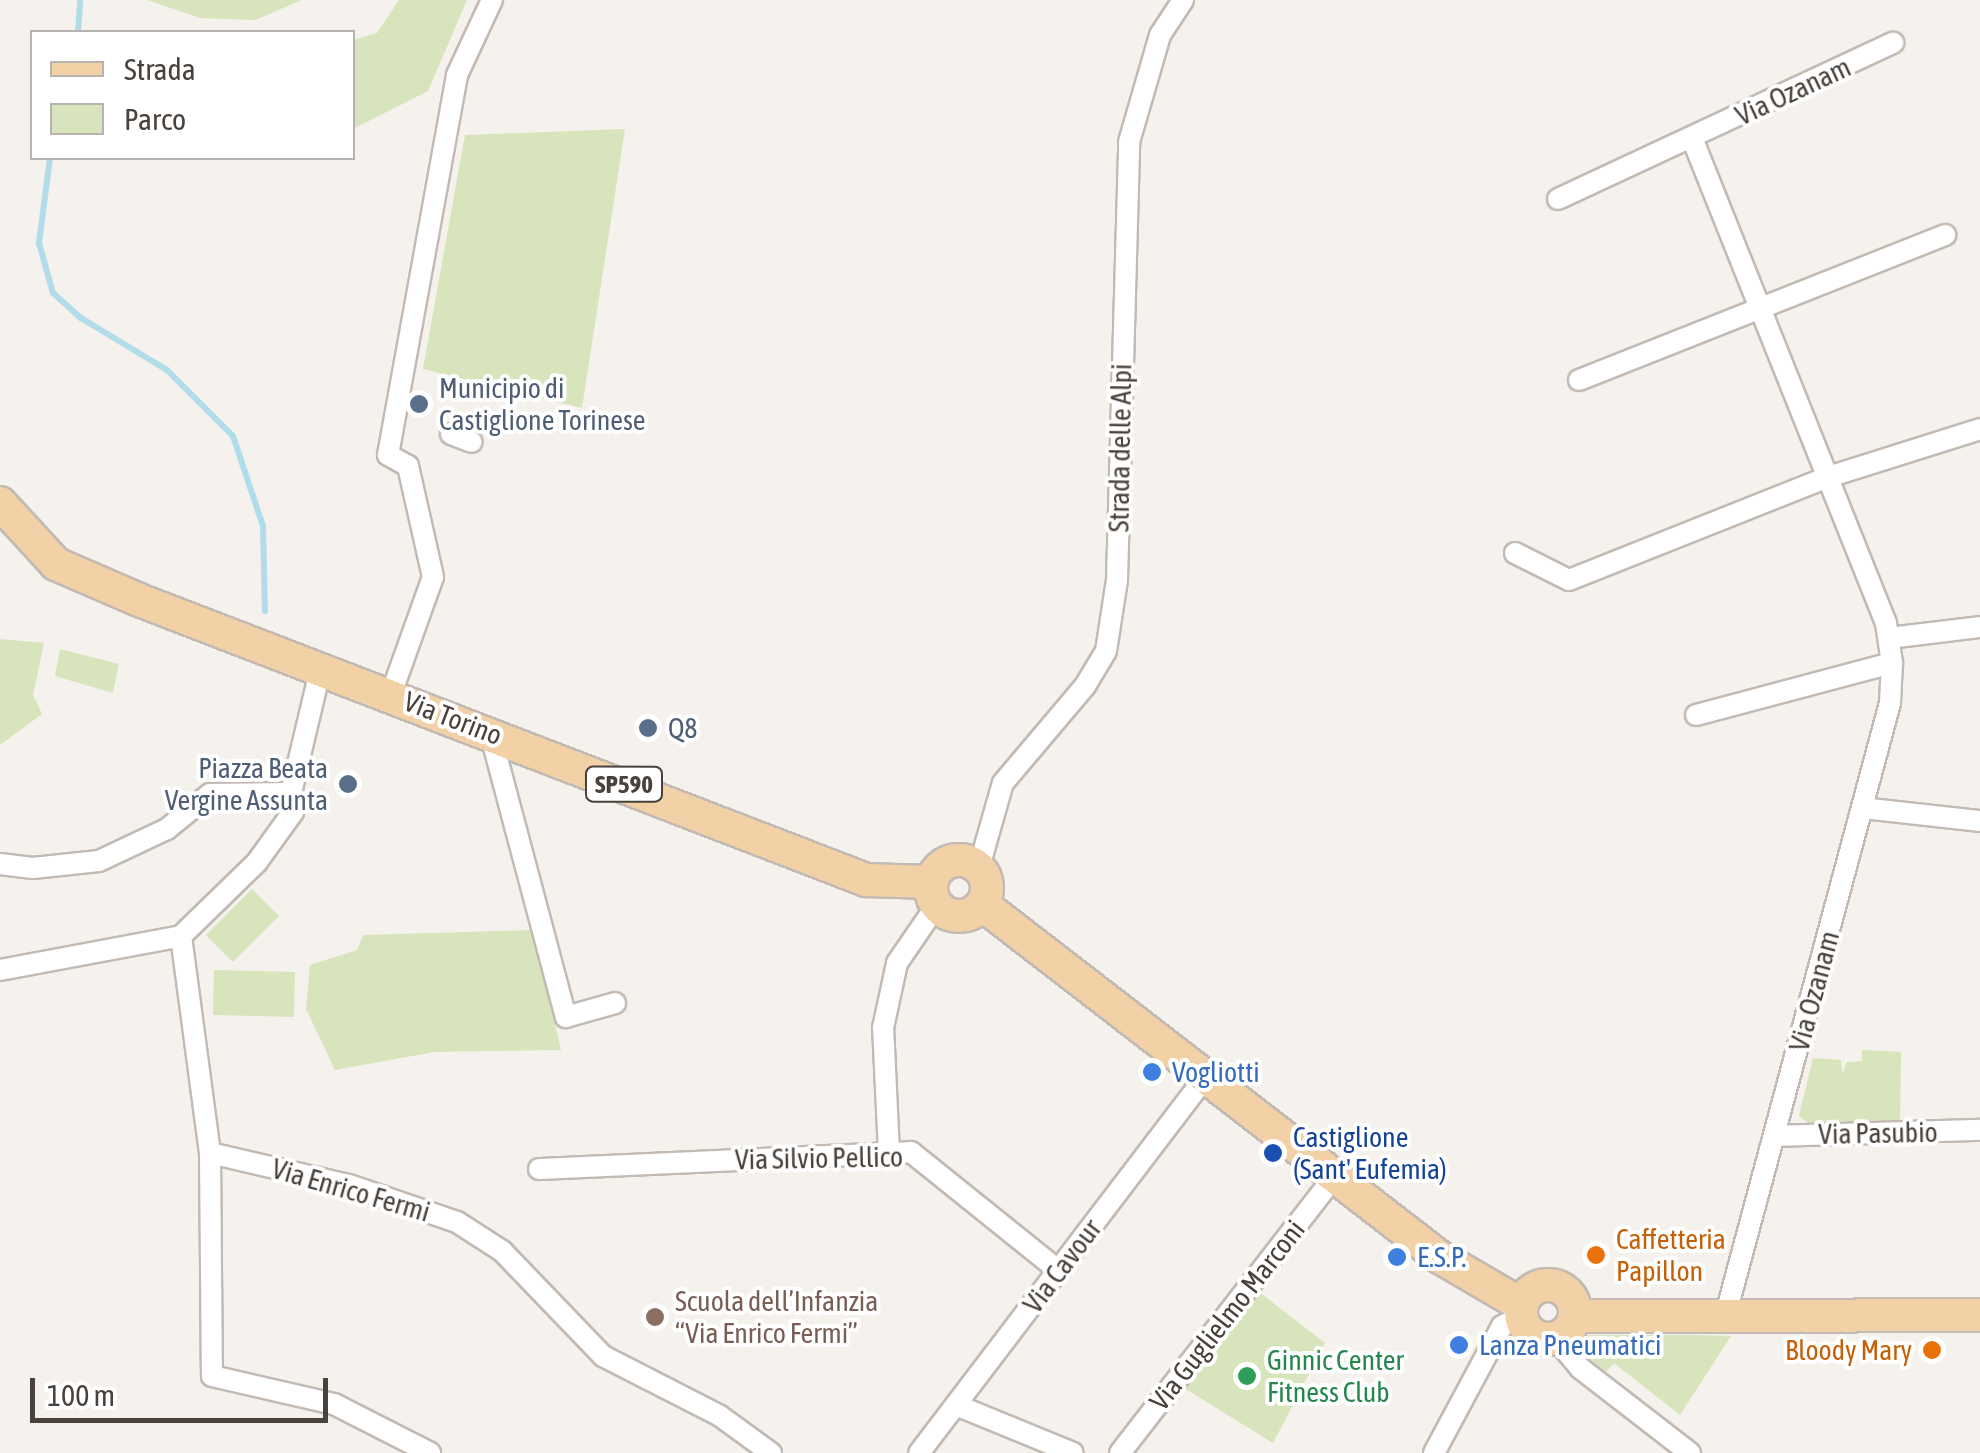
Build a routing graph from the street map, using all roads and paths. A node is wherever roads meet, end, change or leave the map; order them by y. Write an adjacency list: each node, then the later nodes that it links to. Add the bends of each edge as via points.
1 (492, 0): 19 (street, via 457,75 388,455 408,466 434,577)
2 (1183, 0): 26 (street, Strada delle Alpi, via 1160,35 1129,142 1117,563 1106,651 1003,783)
3 (1893, 43): 4 (street, Via Ozanam)
4 (1692, 138): 5 (street, Via Ozanam); 7 (street, Via Ozanam)
5 (1558, 200)
6 (1946, 235): 7 (street)
7 (1758, 310): 8 (street); 12 (street, Via Ozanam)
8 (1579, 380)
9 (1980, 430): 12 (street)
10 (451, 434): 11 (street)
11 (472, 442)
12 (1825, 478): 14 (street, via 1569,580); 16 (street, Via Ozanam)
13 (0, 503): 18 (main road, Via Torino / SP590, via 56,564)
14 (1514, 553)
15 (1980, 627): 16 (street)
16 (1888, 638): 17 (street, Via Ozanam)
17 (1892, 663): 20 (street); 23 (street, Via Ozanam, via 1890,703)
18 (321, 668): 19 (main road, Via Torino / SP590); 22 (street)
19 (391, 694): 21 (main road, Via Torino / SP590)
20 (1696, 715)
21 (490, 732): 27 (main road, Via Torino / SP590, via 866,880); 31 (street, via 566,1017)
22 (291, 793): 25 (street, via 210,794 167,829 99,861); 29 (street, via 293,812 274,844)
23 (1862, 808): 24 (street); 34 (street, Via Ozanam)
24 (1980, 821)
25 (0, 864)
26 (978, 867): 27 (main road, SP590, via 956,860); 28 (main road, via 987,886)
27 (933, 894): 28 (main road, SP590, via 960,917); 35 (street, via 896,962 883,1028)
28 (983, 905): 32 (main road)
29 (181, 936): 30 (street); 36 (street)
30 (0, 970)
31 (614, 1004)
32 (1205, 1078): 38 (main road); 39 (street, Via Cavour)
33 (1980, 1130): 34 (street, Via Pasubio)
34 (1775, 1136): 42 (street, Via Ozanam)
35 (889, 1152): 37 (street, Via Silvio Pellico); 39 (street, Via Silvio Pellico, via 912,1152)
36 (210, 1154): 45 (street, via 212,1376 334,1404); 46 (street, Via Enrico Fermi, via 349,1185 457,1222 502,1251 603,1356 720,1416)
37 (540, 1169)
38 (1334, 1177): 40 (main road); 49 (street, Via Guglielmo Marconi)
39 (1059, 1270): 44 (street, Via Cavour)
40 (1522, 1310): 43 (main road, via 1533,1335); 43 (main road, via 1535,1288 1552,1285 1572,1300); 50 (street, via 1502,1326)
41 (1980, 1314): 42 (main road)
42 (1725, 1317): 43 (main road)
43 (1565, 1328): 51 (street, via 1580,1368)
44 (956, 1405): 47 (street, Via Cavour); 48 (street)
45 (430, 1453)
46 (771, 1453)
47 (919, 1453)
48 (1073, 1453)
49 (1120, 1453)
50 (1434, 1453)
51 (1690, 1453)

